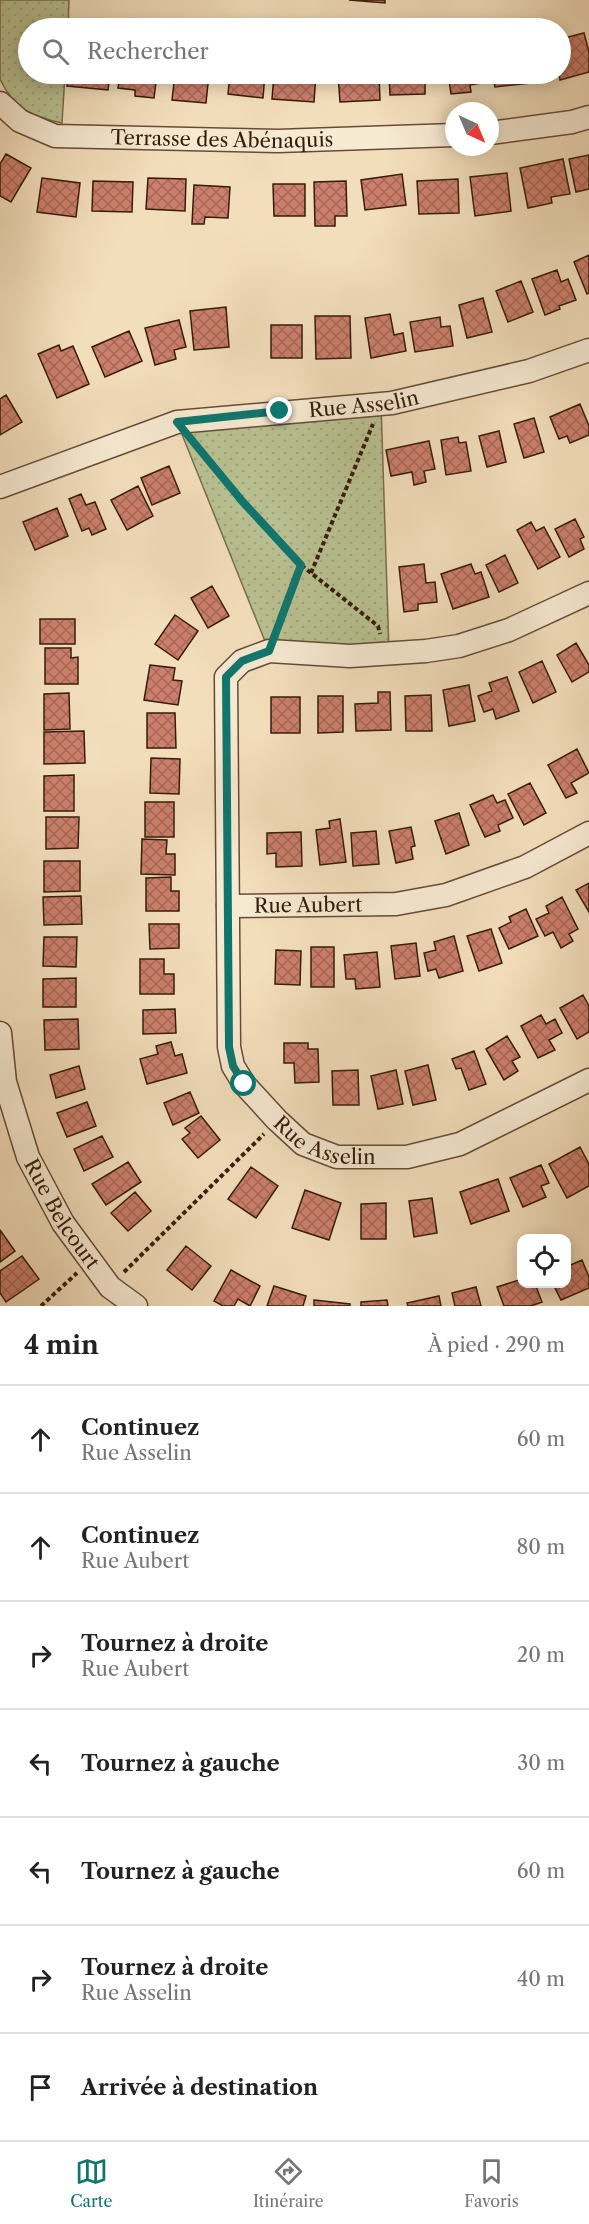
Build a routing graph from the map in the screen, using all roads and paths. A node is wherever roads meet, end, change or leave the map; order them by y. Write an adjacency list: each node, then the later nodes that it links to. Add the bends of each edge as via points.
1 (0, 103): 4 (street, Terrasse des Abénaquis, via 20,121 55,136 278,141)
2 (589, 117): 3 (street)
3 (499, 133)
4 (445, 135)
5 (589, 350): 6 (street, Rue Asselin, via 529,371)
6 (381, 404): 7 (street, Rue Asselin); 10 (path)
7 (177, 422): 8 (street, Rue Asselin); 9 (path)
8 (0, 487)
9 (301, 565): 10 (path); 12 (path)
10 (311, 573): 13 (path, via 378,626)
11 (589, 593): 13 (street, Rue Aubert, via 508,630 459,646)
12 (269, 651): 13 (street, Rue Aubert, via 350,656); 15 (street, Rue Aubert, via 242,661 226,677)
13 (382, 653)
14 (589, 833): 15 (street, Rue Aubert, via 525,867 446,896 396,904)
15 (228, 906): 18 (street, Rue Asselin, via 229,1047 233,1066)
16 (0, 1033): 19 (street, Rue Belcourt, via 4,1082 28,1157 63,1223)
17 (589, 1080): 18 (street, Rue Asselin, via 460,1144 407,1157 337,1157 303,1144)
18 (277, 1120): 20 (path)
19 (90, 1261): 20 (street, Rue Belcourt); 21 (path)
20 (110, 1287): 22 (street, Rue Belcourt)
21 (41, 1306)
22 (136, 1306)

